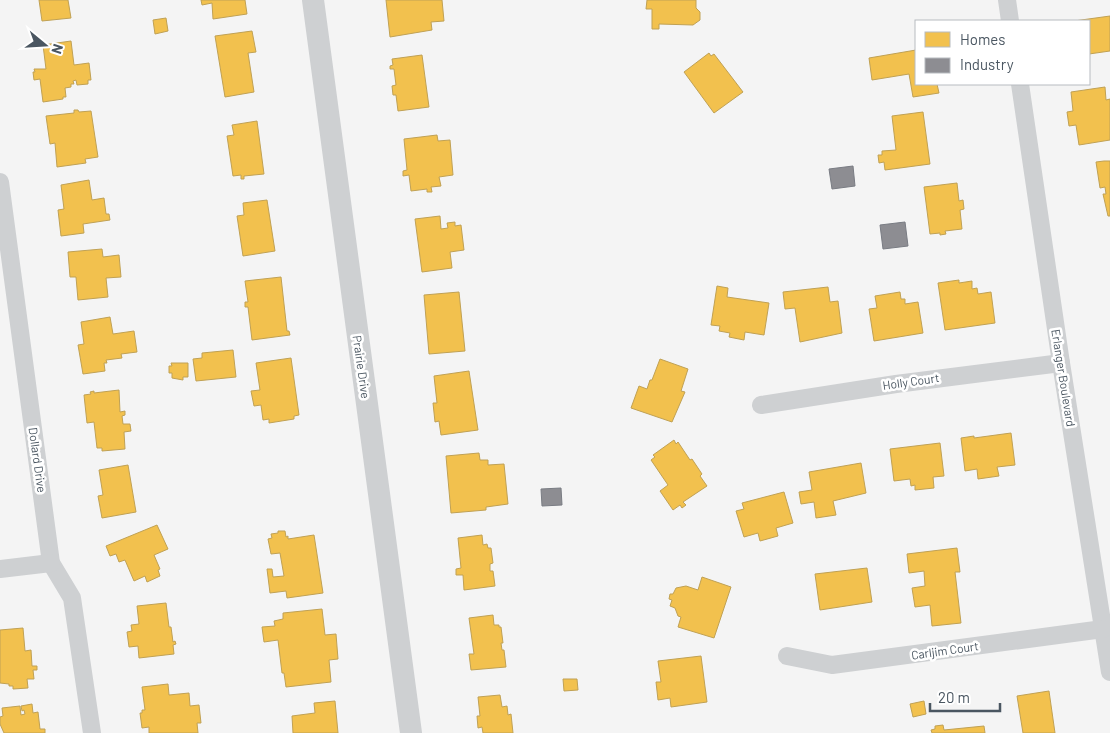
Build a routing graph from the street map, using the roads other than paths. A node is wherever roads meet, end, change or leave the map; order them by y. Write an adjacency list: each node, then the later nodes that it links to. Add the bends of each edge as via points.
1 (313, 0): 14 (street, Prairie Drive)
2 (1007, 0): 3 (street)
3 (1010, 20)
4 (1020, 85): 6 (street, Erlanger Boulevard)
5 (0, 182): 8 (street, Dollard Drive)
6 (1061, 362): 7 (street, Holly Court); 10 (street, Erlanger Boulevard)
7 (761, 405)
8 (51, 563): 9 (street); 13 (street, Dollard Drive, via 72,598)
9 (0, 569)
10 (1103, 630): 11 (street, Carljim Court, via 832,666); 12 (street, Erlanger Boulevard)
11 (787, 656)
12 (1110, 672)
13 (92, 733)
14 (411, 733)

